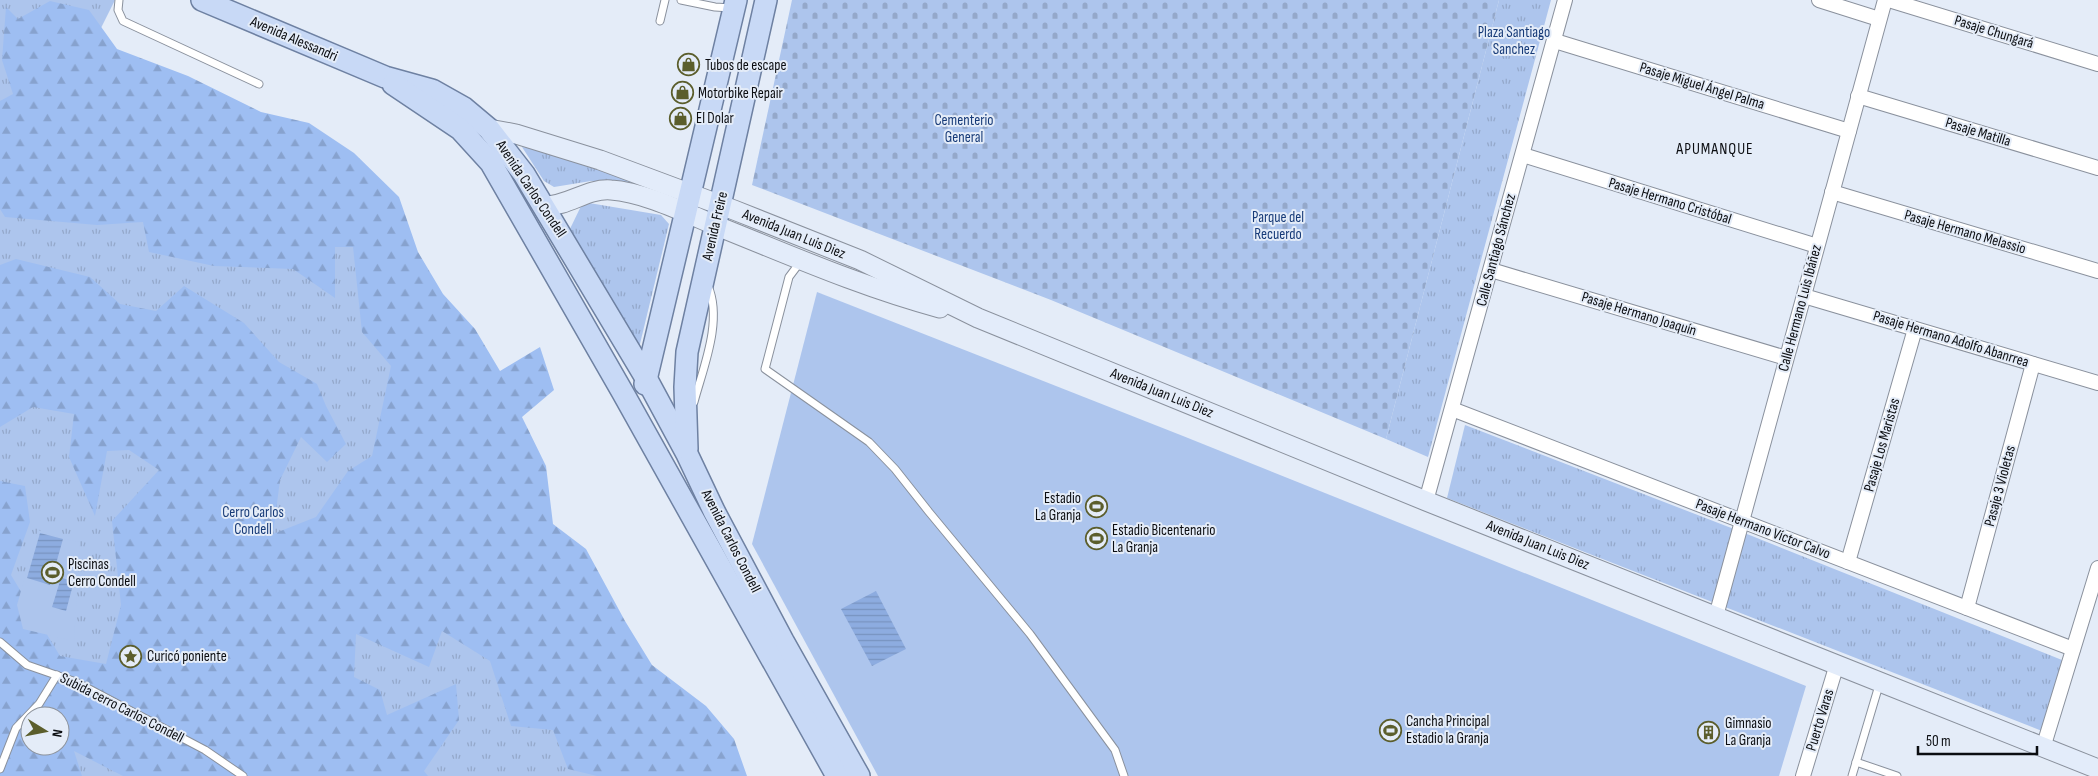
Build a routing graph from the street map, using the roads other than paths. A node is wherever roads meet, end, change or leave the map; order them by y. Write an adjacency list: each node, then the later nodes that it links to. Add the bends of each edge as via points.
1 (119, 0): 16 (lane, via 118,10 123,21)
2 (202, 0): 15 (main road, Avenida Alessandri)
3 (665, 0): 12 (lane)
4 (681, 0): 10 (lane, via 715,7)
5 (766, 0): 25 (main road, Avenida Freire)
6 (1566, 0): 13 (street, Calle Santiago Sánchez)
7 (1819, 0): 11 (street)
8 (1885, 0): 11 (street, Calle Hermano Luis Ibáñez)
9 (1889, 0): 14 (street, Pasaje Chungará)
10 (735, 4): 24 (main road)
11 (1880, 19): 17 (street, Calle Hermano Luis Ibáñez)
12 (660, 21)
13 (1554, 41): 19 (street, Pasaje Miguel Ángel Palma); 20 (street, Calle Santiago Sánchez)
14 (2098, 64)
15 (385, 78): 18 (main road, Avenida Carlos Condell, via 442,95 470,112); 22 (main road, Avenida Carlos Condell, via 470,138 491,163)
16 (259, 84)
17 (1858, 96): 19 (street, Calle Hermano Luis Ibáñez); 21 (street, Pasaje Matilla)
18 (489, 129): 24 (main road, Avenida Juan Luis Diez, via 548,143); 26 (main road, Avenida Carlos Condell, via 512,156)
19 (1849, 131): 23 (street, Calle Hermano Luis Ibáñez)
20 (1523, 155): 28 (street, Pasaje Hermano Cristóbal); 30 (street, Calle Santiago Sánchez)
21 (2098, 168)
22 (507, 191): 26 (main road); 40 (main road, Avenida Carlos Condell)
23 (1832, 192): 28 (street, Calle Hermano Luis Ibáñez); 31 (street, Pasaje Hermano Melassio)
24 (687, 202): 25 (main road, Avenida Juan Luis Diez); 26 (main road, Avenida Juan Luis Diez, via 592,190 555,206); 27 (main road, Avenida Juan Luis Diez); 37 (main road)
25 (720, 204): 27 (main road, Avenida Freire); 33 (main road, Avenida Juan Luis Diez, via 860,260)
26 (545, 206): 37 (main road, Avenida Carlos Condell)
27 (715, 225): 29 (main road, Avenida Juan Luis Diez); 41 (main road, Avenida Freire, via 686,362)
28 (1817, 246): 32 (street, Calle Hermano Luis Ibáñez)
29 (802, 261): 33 (main road, Avenida Juan Luis Diez, via 894,294); 60 (lane, via 789,277 764,369 869,442 895,469 1047,657 1115,750)
30 (1491, 270): 35 (street, Pasaje Hermano Joaquín); 39 (street, Calle Santiago Sánchez)
31 (2098, 271)
32 (1804, 296): 34 (street, Pasaje Hermano Adolfo Abanrrea); 35 (street, Calle Hermano Luis Ibáñez)
33 (978, 318): 42 (main road, Avenida Juan Luis Diez)
34 (1916, 329): 36 (street, Pasaje Hermano Adolfo Abanrrea); 44 (street, Pasaje Los Maristas)
35 (1786, 358): 43 (street, Calle Hermano Luis Ibáñez)
36 (2032, 364): 38 (street, Pasaje Hermano Adolfo Abanrrea); 46 (street, Pasaje 3 Violetas)
37 (646, 378): 40 (main road); 41 (main road, Avenida Carlos Condell)
38 (2098, 383)
39 (1452, 409): 42 (street, Calle Santiago Sánchez); 43 (street, Pasaje Hermano Víctor Calvo)
40 (641, 426): 58 (main road, Avenida Carlos Condell)
41 (687, 454): 59 (main road, Avenida Carlos Condell, via 782,641)
42 (1426, 501): 47 (main road, Avenida Juan Luis Diez)
43 (1742, 521): 44 (street, Pasaje Hermano Víctor Calvo); 47 (street, Calle Hermano Luis Ibáñez)
44 (1848, 562): 46 (street, Pasaje Hermano Víctor Calvo)
45 (2098, 568): 49 (street)
46 (1967, 608): 49 (street, Pasaje Hermano Víctor Calvo)
47 (1716, 616): 50 (main road, Avenida Juan Luis Diez)
48 (0, 642): 51 (lane, Subida cerro Carlos Condell, via 27,665)
49 (2073, 649): 53 (street)
50 (1837, 664): 52 (main road, Avenida Juan Luis Diez); 61 (street, Puerto Varas)
51 (57, 675): 55 (lane, via 39,704 16,728); 57 (lane, Subida cerro Carlos Condell, via 206,750)
52 (1880, 682): 53 (main road, Avenida Juan Luis Diez); 54 (lane)
53 (2043, 748): 56 (main road, Avenida Juan Luis Diez)
54 (1856, 762): 62 (lane); 63 (lane)
55 (0, 769)
56 (2098, 769)
57 (243, 776)
58 (837, 776)
59 (859, 776)
60 (1124, 776)
61 (1802, 776)
62 (1852, 776)
63 (1897, 776)

